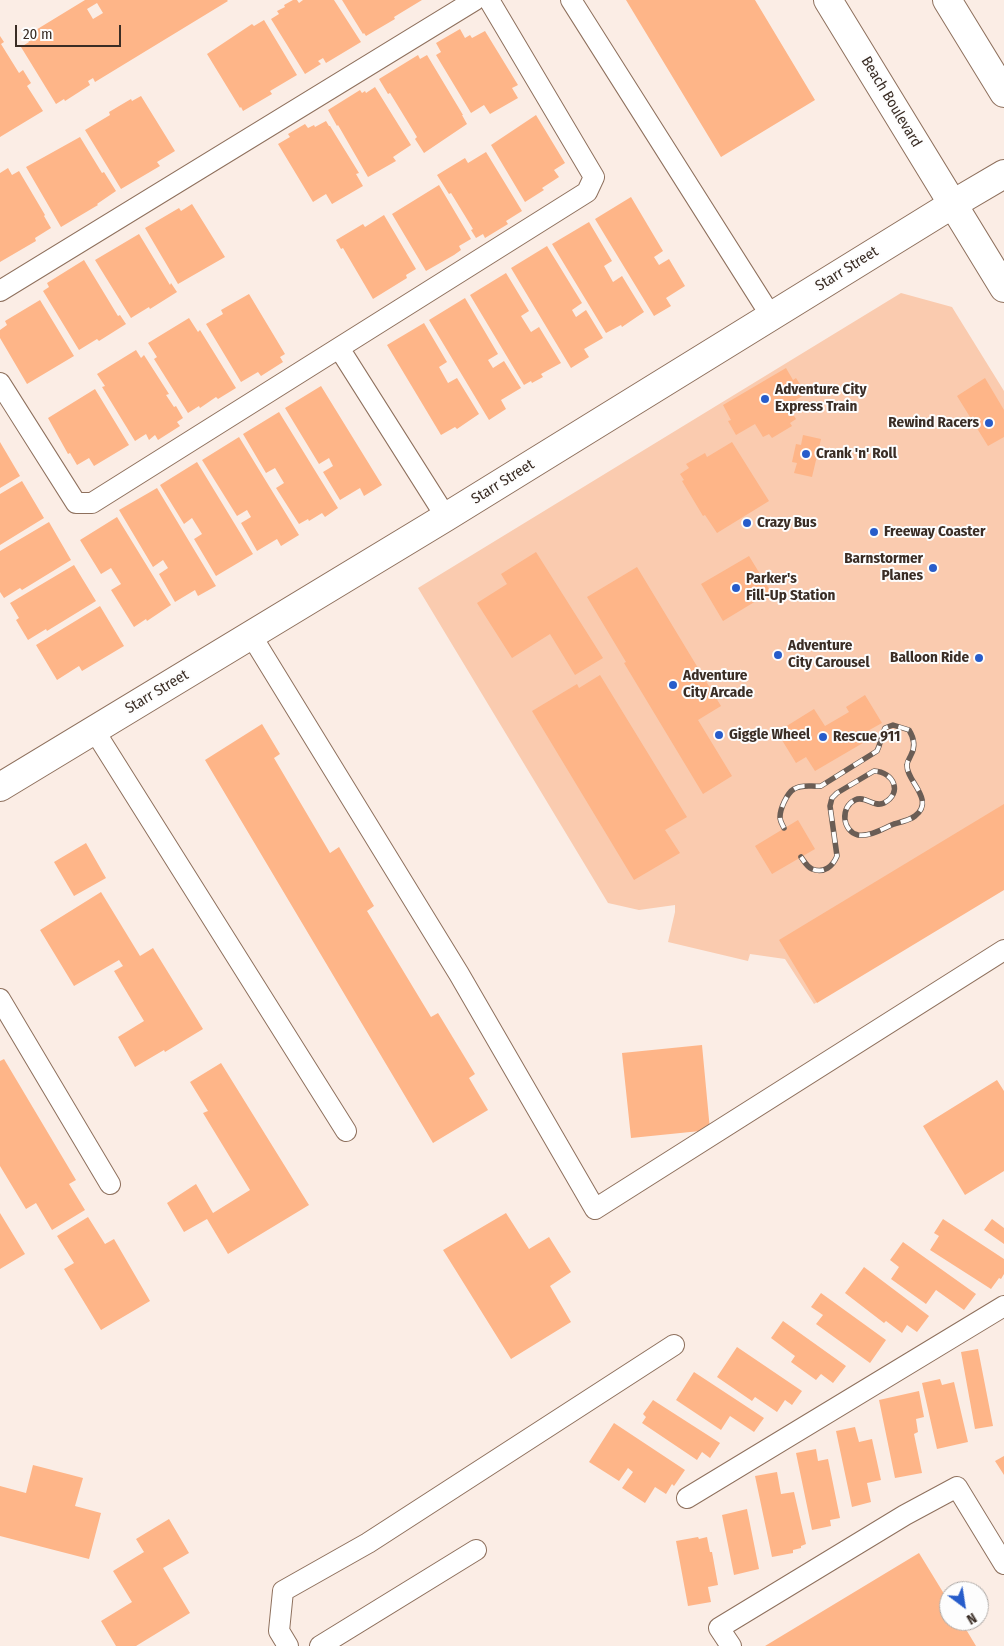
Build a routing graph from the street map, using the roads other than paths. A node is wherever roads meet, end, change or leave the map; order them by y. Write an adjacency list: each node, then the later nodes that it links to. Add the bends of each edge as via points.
1 (475, 0): 10 (lane)
2 (489, 0): 12 (lane, via 594,176 587,192)
3 (570, 0): 11 (lane)
4 (828, 0): 8 (street, Beach Boulevard)
5 (947, 0): 6 (street)
6 (1004, 93)
7 (1004, 174): 8 (street, Starr Street)
8 (953, 204): 9 (street, Beach Boulevard); 11 (street, Starr Street)
9 (1004, 288)
10 (0, 291)
11 (771, 316): 14 (street, Starr Street)
12 (339, 348): 13 (lane, via 92,504 76,504); 14 (lane)
13 (0, 383)
14 (446, 517): 15 (street, Starr Street)
15 (251, 635): 16 (street, Starr Street); 18 (lane, via 459,974 595,1209)
16 (94, 730): 17 (street, Starr Street); 20 (lane)
17 (0, 787)
18 (1004, 950)
19 (0, 999): 21 (lane)
20 (346, 1131)
21 (110, 1184)
22 (1004, 1306): 24 (lane)
23 (674, 1344): 27 (lane, via 368,1542 283,1591 279,1631)
24 (687, 1498)
25 (476, 1550): 28 (lane)
26 (1004, 1564): 29 (lane, via 957,1487 719,1628)
27 (288, 1646)
28 (320, 1646)
29 (731, 1646)

